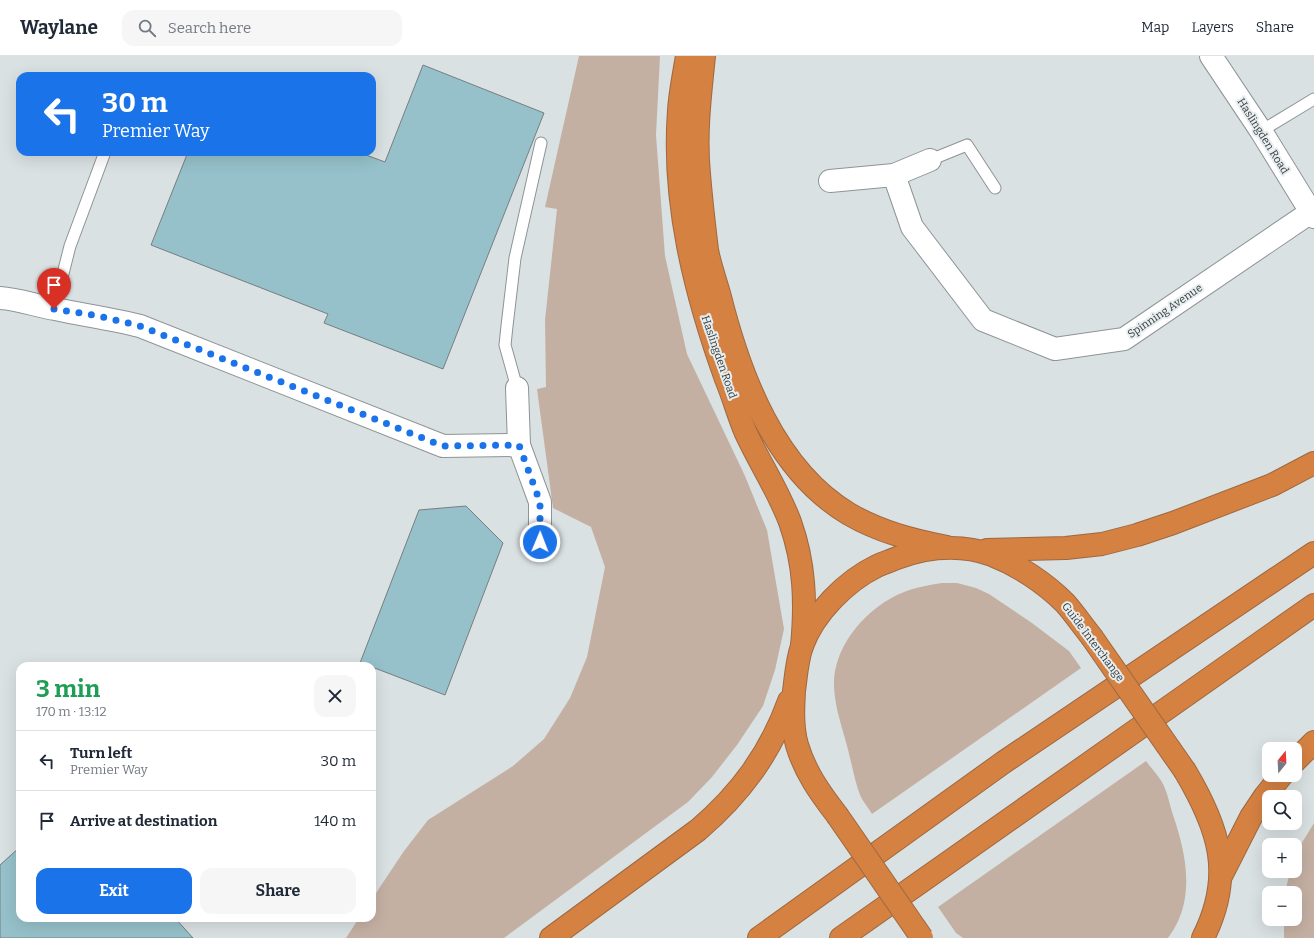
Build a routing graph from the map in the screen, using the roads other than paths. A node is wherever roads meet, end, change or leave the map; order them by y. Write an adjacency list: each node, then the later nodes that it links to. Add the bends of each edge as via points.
1 (687, 56): 23 (highway, Haslingden Road, via 679,111 679,179 686,236 697,290 745,430 780,500 796,542 805,591)
2 (704, 56): 19 (highway, Haslingden Road, via 698,114 698,173 708,251 730,338 758,406 775,437 810,481 849,513 890,533)
3 (1211, 56): 5 (street, Haslingden Road)
4 (1314, 99): 5 (lane)
5 (1261, 131): 12 (street, Haslingden Road)
6 (541, 143): 15 (lane, via 515,258 505,345)
7 (103, 156): 14 (lane, via 70,246)
8 (930, 160): 9 (street); 11 (lane, via 967,145)
9 (894, 175): 10 (street); 12 (street, Spinning Avenue, via 912,227 983,320 1055,349 1124,338)
10 (830, 181)
11 (995, 188)
12 (1312, 215)
13 (0, 298): 14 (street, via 16,299)
14 (54, 309): 16 (street, via 140,326 443,446)
15 (517, 388): 16 (street)
16 (519, 445): 18 (street, via 540,502)
17 (1314, 463): 20 (highway, via 1272,485 1173,523 1102,544 1066,548)
18 (540, 542)
19 (946, 547): 20 (highway, Guide Interchange); 23 (highway, Guide Interchange, via 901,557 877,566 859,577 824,610)
20 (974, 550): 28 (highway, Guide Interchange, bridge, via 992,555 1034,578 1066,604 1185,771 1207,810 1219,852)
21 (1314, 553): 30 (highway, via 1004,762)
22 (1314, 605): 31 (highway)
23 (802, 646): 24 (highway, Guide Interchange)
24 (795, 678): 29 (highway, via 792,695 777,729 760,761 732,798 698,830); 32 (highway, Guide Interchange, bridge, via 793,713 797,743 806,770)
25 (1314, 742): 26 (highway)
26 (1302, 754)
27 (1276, 782): 28 (highway, via 1251,817)
28 (1220, 878): 33 (highway, Guide Interchange, via 1214,912)
29 (551, 938)
30 (760, 938)
31 (840, 938)
32 (922, 938)
33 (1203, 938)

